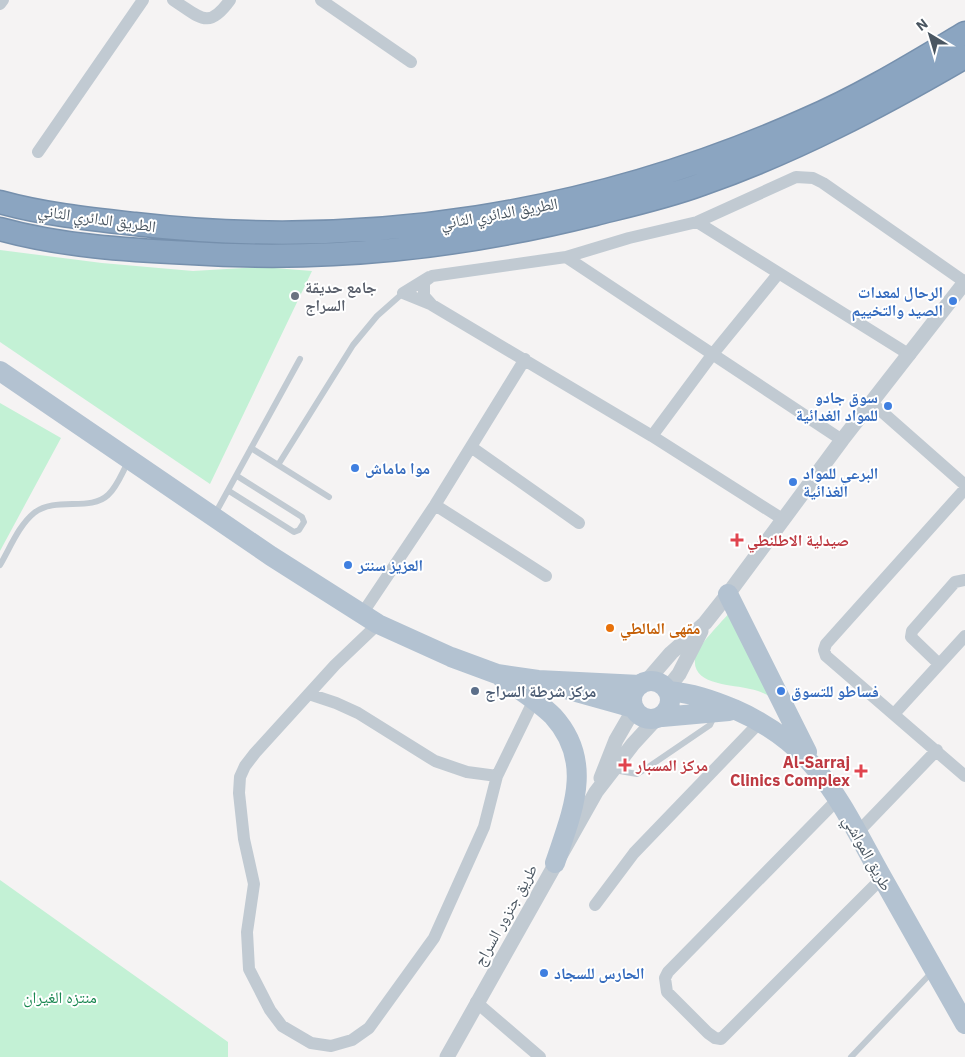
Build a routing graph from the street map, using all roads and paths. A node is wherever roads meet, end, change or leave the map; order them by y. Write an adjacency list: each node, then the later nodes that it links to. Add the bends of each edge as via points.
1 (3, 0): 6 (street)
2 (143, 0): 10 (street)
3 (174, 0): 4 (street, via 200,17 211,19 220,14)
4 (230, 0)
5 (321, 0): 9 (street)
6 (0, 4)
7 (965, 33): 11 (highway, الطريق الدائري الثاني, via 889,78 797,124 696,164 532,209 422,226 259,234 198,232 105,221)
8 (965, 57): 13 (highway, الطريق الدائري الثاني, via 895,98 807,141 702,184 533,230 426,248 327,255 211,255 52,240)
9 (411, 62)
10 (38, 152)
11 (0, 202)
12 (698, 222): 14 (street); 15 (street); 17 (street, via 787,180 804,176 813,178)
13 (2, 230)
14 (566, 257): 16 (street); 20 (street)
15 (778, 274): 20 (street); 21 (street)
16 (432, 276): 18 (street); 19 (street, via 424,282 422,292)
17 (965, 282): 21 (street)
18 (403, 293): 19 (street); 31 (lane, via 377,316 353,345)
19 (432, 304): 23 (street)
20 (712, 355): 26 (street); 27 (street)
21 (910, 355): 25 (street)
22 (300, 359): 29 (lane)
23 (525, 359): 26 (street); 28 (street)
24 (0, 371): 30 (main road)
25 (872, 403): 27 (street); 33 (street)
26 (652, 436): 38 (street)
27 (842, 440): 38 (street)
28 (471, 447): 36 (street); 39 (street)
29 (251, 448): 31 (lane); 32 (lane)
30 (129, 461): 37 (main road); 40 (lane, via 113,489 100,500 46,506 34,513 24,523)
31 (278, 465): 35 (lane)
32 (237, 476): 34 (lane); 34 (lane, via 302,517 302,527 294,532)
33 (965, 487): 57 (street, via 824,650 826,656)
34 (229, 491): 37 (lane)
35 (329, 497)
36 (435, 506): 41 (street); 44 (street)
37 (213, 517): 44 (main road)
38 (784, 520): 43 (street)
39 (579, 523)
40 (0, 565)
41 (546, 576)
42 (965, 580): 47 (street, via 955,582 912,631 911,637 915,642)
43 (728, 594): 45 (street); 61 (main road)
44 (370, 619): 48 (main road, via 451,657); 52 (street)
45 (705, 623): 50 (street); 51 (street)
46 (965, 636): 47 (street)
47 (940, 664): 57 (street)
48 (497, 674): 49 (main road); 53 (main road)
49 (538, 680): 50 (main road); 54 (main road)
50 (643, 683): 51 (main road, via 656,681); 54 (main road, via 634,693)
51 (668, 690): 56 (main road, طريق المواشي, via 701,696); 58 (main road, via 670,705)
52 (309, 694): 63 (street, via 358,713 435,761 467,772); 63 (street, via 245,766 239,793 244,839 254,884 247,932 249,969 282,1026 311,1043 331,1046 352,1040 369,1028 434,938 484,827)
53 (534, 700): 63 (street); 68 (main road, via 561,726 577,763 577,786)
54 (634, 709): 58 (main road, via 642,717); 65 (street, طريق جنزور السراج, via 616,740)
55 (716, 711): 56 (main road, طريق المواشي); 58 (main road, طريق المواشي); 62 (lane, via 710,725 644,770 636,774)
56 (738, 711): 59 (main road, طريق المواشي)
57 (894, 714): 60 (street)
58 (659, 718): 62 (street, طريق جنزور السراج)
59 (762, 721): 61 (main road, طريق المواشي); 70 (street, via 634,853)
60 (938, 750): 64 (street); 67 (street)
61 (813, 763): 66 (main road, طريق المواشي)
62 (613, 770): 65 (street, طريق جنزور السراج)
63 (497, 776)
64 (965, 776)
65 (596, 792): 68 (street, طريق جنزور السراج)
66 (838, 799): 67 (main road, طريق المواشي); 69 (street, via 668,972 665,978 667,992 708,1033 715,1038 726,1036)
67 (857, 832): 69 (main road, طريق المواشي)
68 (555, 863): 72 (street, طريق جنزور السراج)
69 (882, 878): 71 (main road, طريق المواشي)
70 (595, 905)
71 (934, 969): 73 (main road, طريق المواشي); 76 (lane)
72 (476, 1002): 74 (street, طريق جنزور السراج); 75 (street)
73 (965, 1024)
74 (447, 1057)
75 (540, 1057)
76 (851, 1057)

